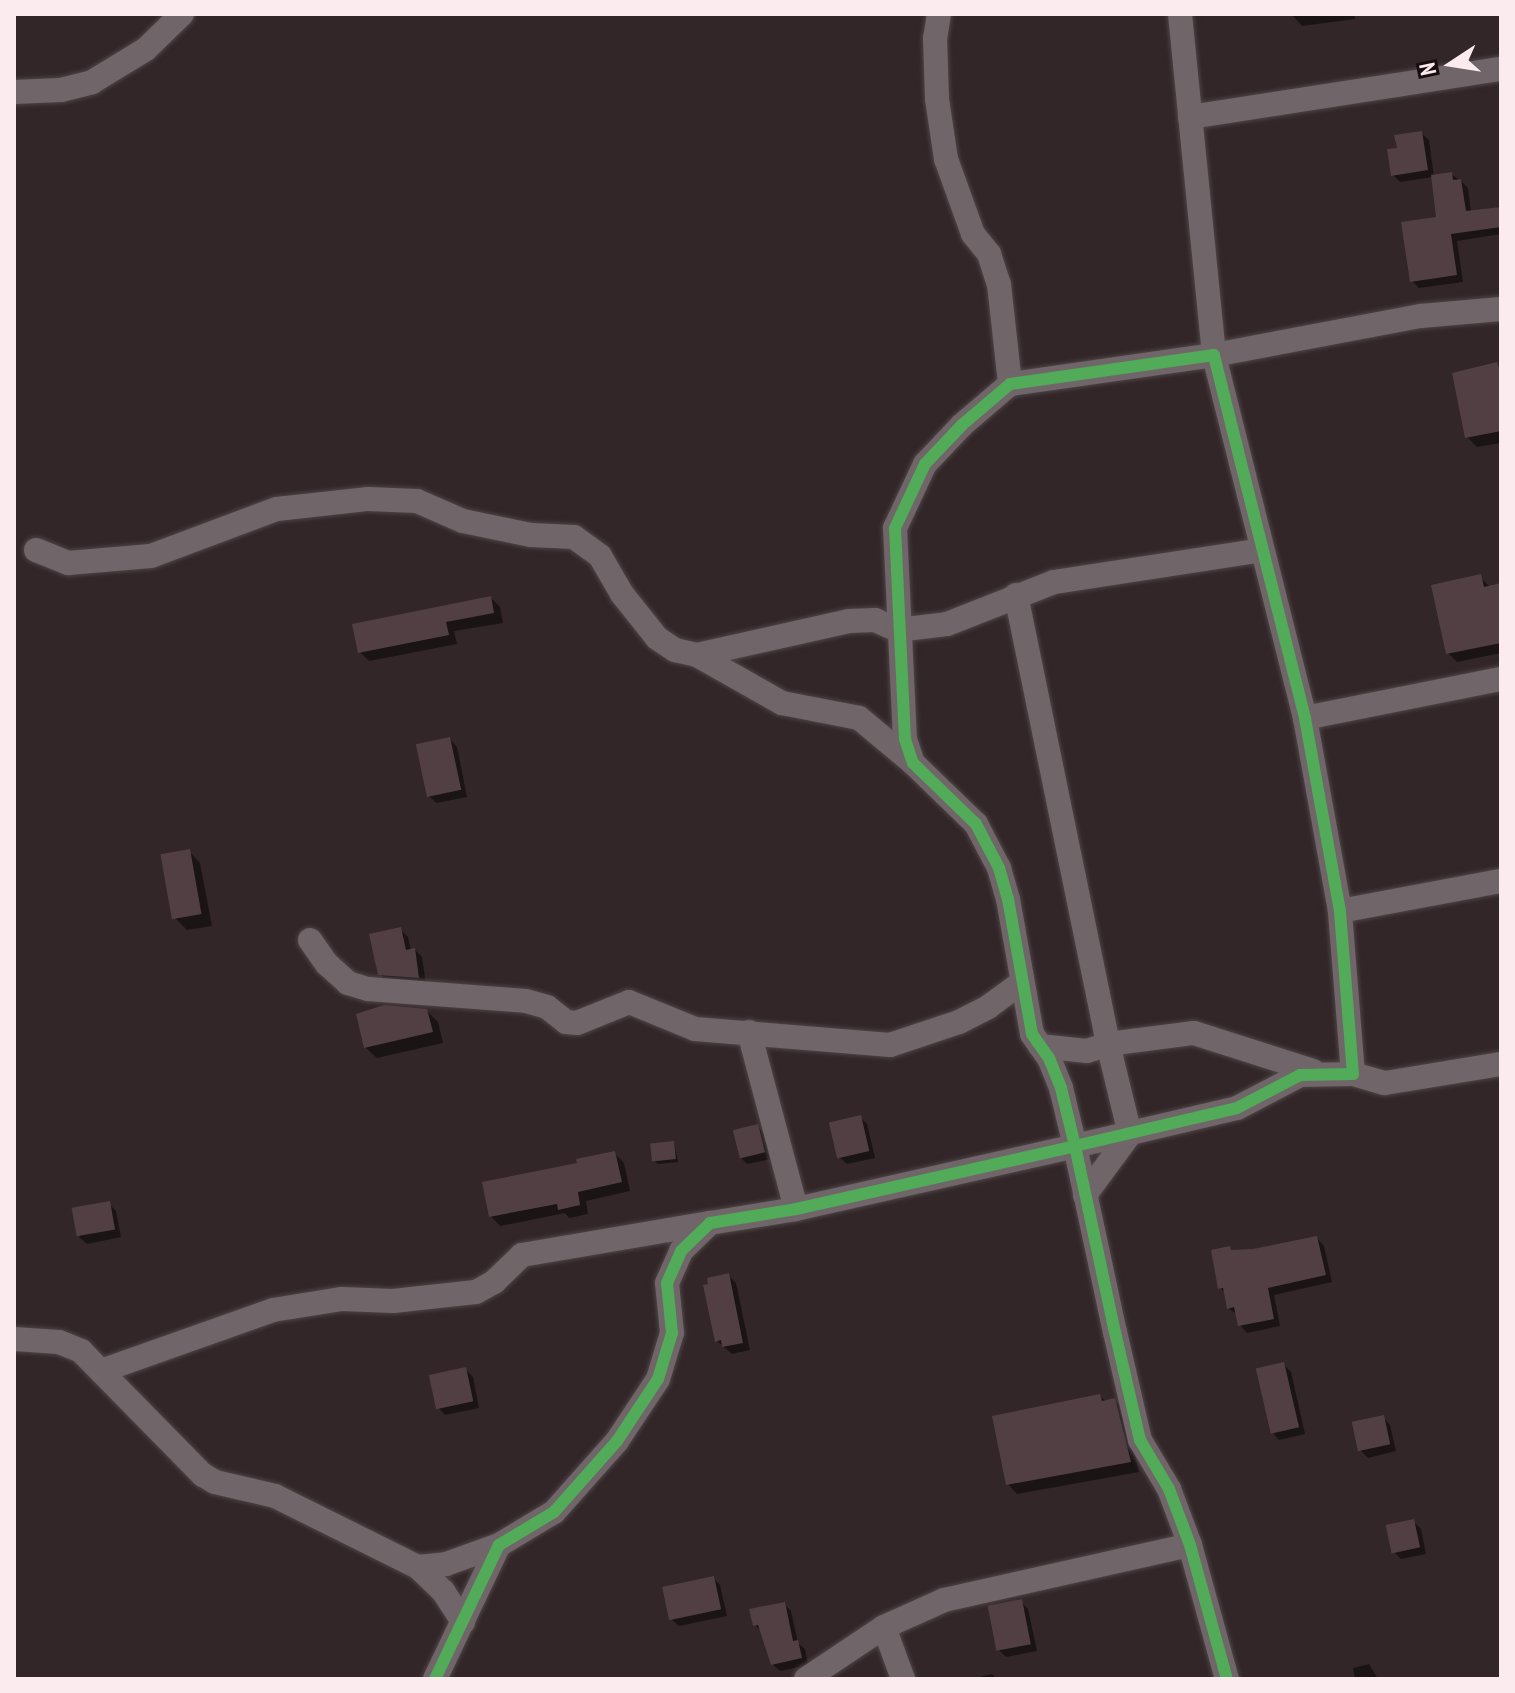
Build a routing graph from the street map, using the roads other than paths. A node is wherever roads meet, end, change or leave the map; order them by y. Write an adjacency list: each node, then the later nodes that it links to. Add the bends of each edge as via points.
1 (182, 14): 5 (street, via 146,49 92,82)
2 (939, 14): 9 (street, via 937,99 946,159 973,234 989,254 999,284)
3 (1180, 14): 6 (street)
4 (1501, 69): 6 (street)
5 (14, 92)
6 (1190, 117): 8 (street)
7 (1501, 309): 8 (street, via 1421,316)
8 (1214, 355): 9 (street); 11 (street)
9 (1010, 384): 13 (street, via 925,464 895,528)
10 (36, 550): 14 (street, via 68,563 151,556 277,509 368,499 417,501 463,521 531,535 574,537 600,556 657,638 675,650)
11 (1262, 550): 12 (street, via 1054,582); 16 (street)
12 (1016, 595): 13 (street, via 971,617); 23 (street)
13 (897, 630): 14 (street, via 875,620 849,621); 17 (street, via 905,739)
14 (697, 655): 17 (street, via 782,703 859,718)
15 (1501, 679): 16 (street)
16 (1305, 718): 19 (street)
17 (913, 763): 21 (street, via 986,839 1008,899)
18 (1501, 881): 19 (street)
19 (1340, 911): 27 (street)
20 (310, 940): 22 (street, via 348,983 368,989 526,1001 577,1023 629,1002 695,1029)
21 (1021, 983): 22 (street, via 959,1022 890,1045); 24 (street, via 1032,1034)
22 (749, 1032): 31 (street)
23 (1108, 1044): 24 (street, via 1073,1052); 26 (street, via 1194,1033); 28 (street)
24 (1040, 1046): 29 (street, via 1061,1088)
25 (1501, 1064): 27 (street, via 1385,1083)
26 (1319, 1072): 27 (street); 28 (street, via 1283,1081 1237,1108)
27 (1353, 1074)
28 (1130, 1134): 29 (street); 30 (street)
29 (1075, 1146): 30 (street); 31 (street)
30 (1085, 1195): 36 (street, via 1140,1440 1169,1489)
31 (796, 1209): 32 (street)
32 (710, 1223): 34 (street, via 522,1255 476,1292 409,1300 342,1299 273,1310); 35 (street, via 681,1251 667,1283 672,1333 658,1379 617,1441 554,1512)
33 (14, 1339): 34 (street, via 59,1342 81,1351)
34 (101, 1371): 37 (street, via 203,1475 275,1496)
35 (499, 1545): 37 (street, via 446,1564); 39 (street)
36 (1190, 1545): 38 (street, via 944,1600); 44 (street)
37 (418, 1567): 39 (street, via 443,1591)
38 (884, 1627): 42 (street); 43 (street)
39 (459, 1632): 40 (street); 41 (street)
40 (435, 1679)
41 (459, 1679)
42 (806, 1679)
43 (903, 1679)
44 (1227, 1679)

